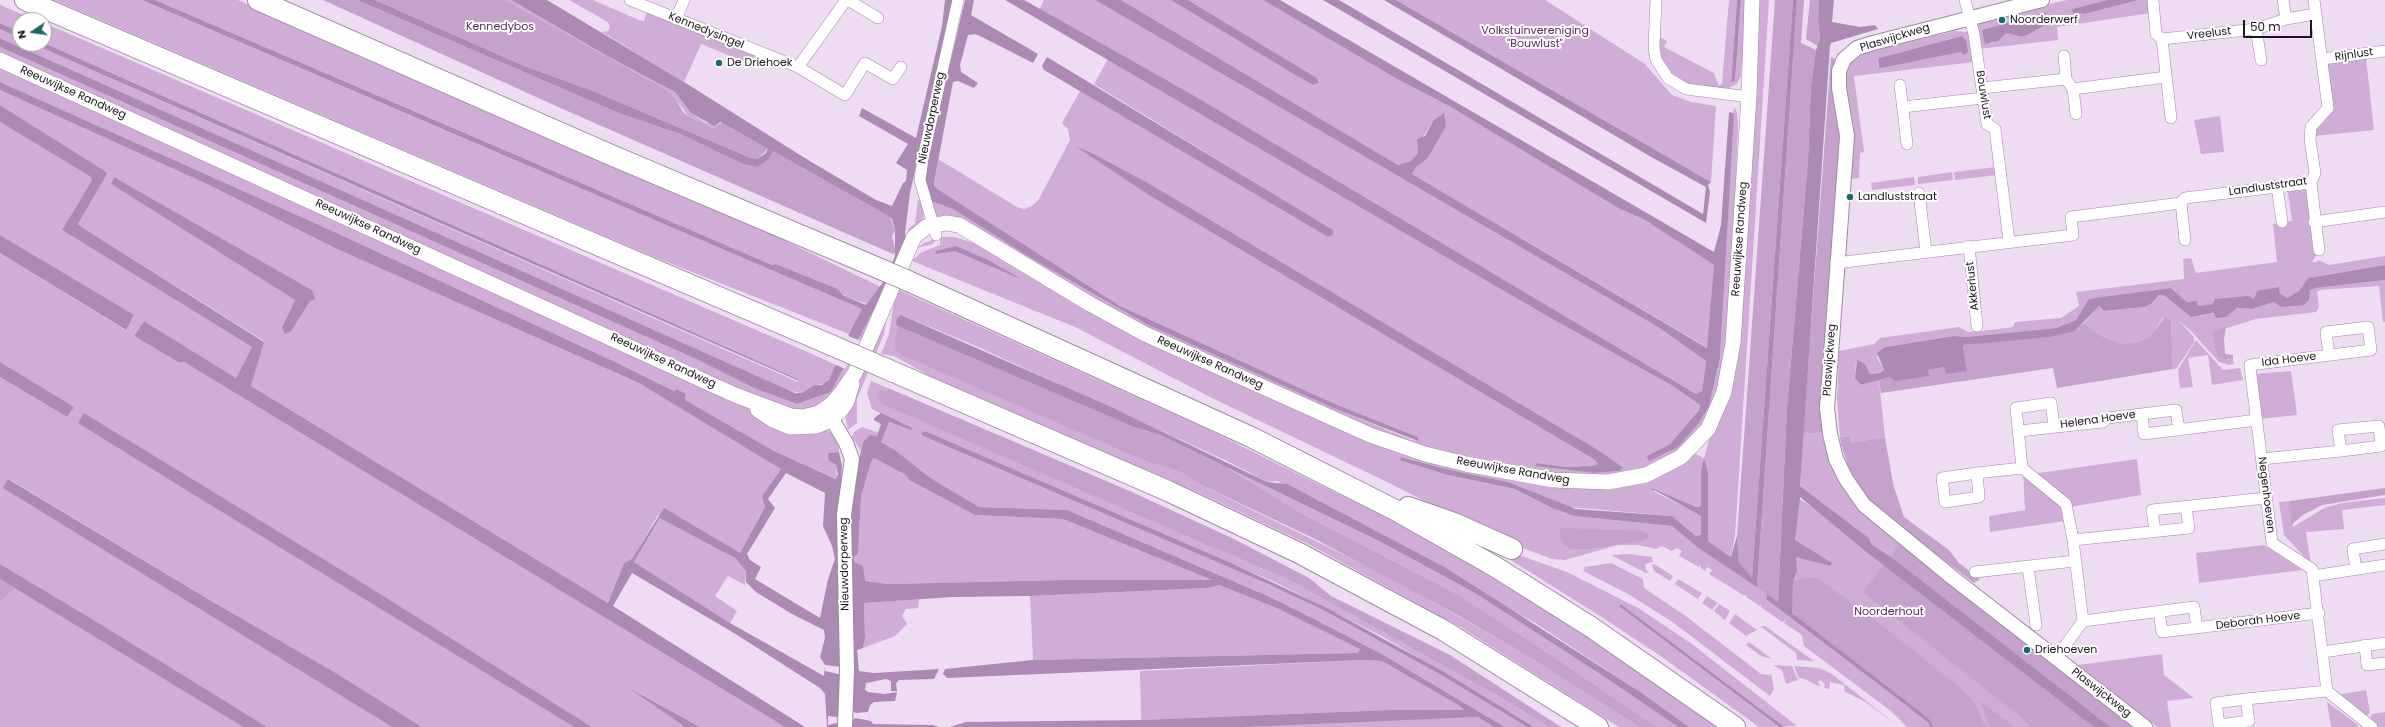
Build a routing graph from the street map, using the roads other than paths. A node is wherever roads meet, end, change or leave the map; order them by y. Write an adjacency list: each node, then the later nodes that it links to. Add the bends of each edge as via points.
1 (25, 0): 91 (highway, bridge, via 1168,491 1305,556 1443,630)
2 (258, 0): 65 (highway, bridge, via 638,167 906,280 1251,437)
3 (630, 0): 17 (street, Kennedysingel)
4 (684, 0): 17 (street)
5 (847, 0): 16 (street); 27 (street)
6 (958, 0): 45 (street, Nieuwdorperweg, via 920,180)
7 (1656, 0): 33 (street, via 1656,60 1668,78 1686,89)
8 (1752, 0): 33 (main road, Reeuwijkse Randweg)
9 (1965, 0): 15 (street)
10 (2042, 0): 15 (street, Plaswijckweg)
11 (2153, 0): 20 (street, via 2156,34)
12 (2282, 0): 18 (street)
13 (2314, 0): 14 (street, Landluststraat)
14 (2316, 14): 18 (street, Vreelust); 25 (street, Landluststraat)
15 (1969, 17): 32 (street, Bouwlust); 51 (street, Plaswijckweg, via 1857,48 1844,59 1839,71 1839,88 1847,136)
16 (878, 18)
17 (676, 19): 27 (street, Kennedysingel)
18 (2286, 19): 19 (street, Vreelust)
19 (2256, 29): 20 (street, Vreelust); 24 (street)
20 (2162, 39): 28 (street)
21 (2385, 50): 25 (street, Rijnlust)
22 (2064, 56): 29 (street)
23 (0, 60): 55 (main road, Reeuwijkse Randweg, via 735,395 795,416)
24 (2261, 60)
25 (2322, 60): 38 (street, Landluststraat, via 2328,108 2311,127 2310,140 2315,173)
26 (901, 67): 27 (street, Kennedysingel, via 893,80 865,63 845,95)
27 (798, 68)
28 (2166, 77): 31 (street); 36 (street)
29 (2066, 79): 31 (street); 32 (street)
30 (1900, 85): 34 (street)
31 (2073, 89): 35 (street)
32 (1982, 93): 34 (street); 47 (street, Bouwlust, via 1987,124 1994,130)
33 (1749, 97): 45 (main road, Reeuwijkse Randweg, via 1733,343 1724,392 1711,424 1691,448 1664,468 1626,480 1578,482 1523,475 1440,458 1382,439 1145,334 1101,311 968,232)
34 (1903, 107): 37 (street)
35 (2076, 114)
36 (2172, 118)
37 (1907, 144)
38 (2311, 183): 39 (street, Landluststraat); 44 (street)
39 (2276, 186): 41 (street, Landluststraat, via 2185,198); 43 (street)
40 (1920, 193): 50 (street)
41 (2181, 203): 46 (street); 47 (street, Landluststraat, via 2071,217 2073,235)
42 (2385, 212): 44 (street)
43 (2282, 222)
44 (2314, 222): 49 (street)
45 (934, 230): 55 (main road, Reeuwijkse Randweg, via 906,253 855,373)
46 (2185, 240)
47 (2009, 241): 48 (street, Landluststraat)
48 (1969, 246): 50 (street, Landluststraat); 52 (street, Akkerlust)
49 (2319, 250)
50 (1926, 252): 51 (street, Landluststraat)
51 (1836, 262): 86 (street, Plaswijckweg, via 1827,408 1836,459 1846,479 1864,505 1883,523)
52 (1977, 326)
53 (2329, 355): 54 (street, Ida Hoeve)
54 (2250, 364): 57 (street, Negenhoeven)
55 (829, 414): 90 (street, Nieuwdorperweg, via 852,459 844,514 847,671)
56 (2142, 414): 58 (street, Helena Hoeve, via 2107,418 2103,422); 59 (street, Helena Hoeve, via 2176,410); 59 (street, Helena Hoeve, via 2144,434)
57 (2257, 420): 59 (street, Helena Hoeve); 62 (street, Negenhoeven)
58 (2054, 426): 60 (street, Helena Hoeve); 60 (street, Helena Hoeve, via 2051,403 2016,408)
59 (2179, 430)
60 (2019, 431): 63 (street)
61 (2341, 451): 62 (street)
62 (2262, 459): 66 (street, Negenhoeven)
63 (2022, 468): 64 (street); 69 (street, via 2066,504)
64 (1977, 473)
65 (1343, 483): 71 (highway, via 1454,523); 92 (highway, via 1525,585 1629,652)
66 (2266, 498): 67 (street); 77 (street, Negenhoeven, via 2272,543 2312,569)
67 (2186, 507): 68 (street, via 2152,510); 68 (street, via 2189,528)
68 (2154, 531): 69 (street)
69 (2073, 540): 72 (street)
70 (2385, 544): 75 (street, via 2353,549)
71 (1512, 549)
72 (2075, 561): 74 (street); 80 (street)
73 (2385, 565): 75 (street)
74 (2028, 566): 76 (street); 81 (street)
75 (2356, 569): 77 (street)
76 (1975, 572)
77 (2313, 576): 79 (street)
78 (2159, 611): 80 (street); 82 (street, Deborah Hoeve, via 2162,632); 82 (street, via 2194,607)
79 (2319, 614): 82 (street, Deborah Hoeve); 85 (street)
80 (2083, 621): 86 (street)
81 (2036, 625)
82 (2197, 628)
83 (2385, 643): 84 (street)
84 (2365, 645): 85 (street); 87 (street, via 2367,665)
85 (2323, 652): 88 (street)
86 (2056, 658): 93 (street, Plaswijckweg)
87 (2385, 663)
88 (2327, 691): 89 (street); 94 (street)
89 (2246, 699)
90 (845, 727)
91 (1598, 727)
92 (1735, 727)
93 (2145, 727)
94 (2372, 727)

